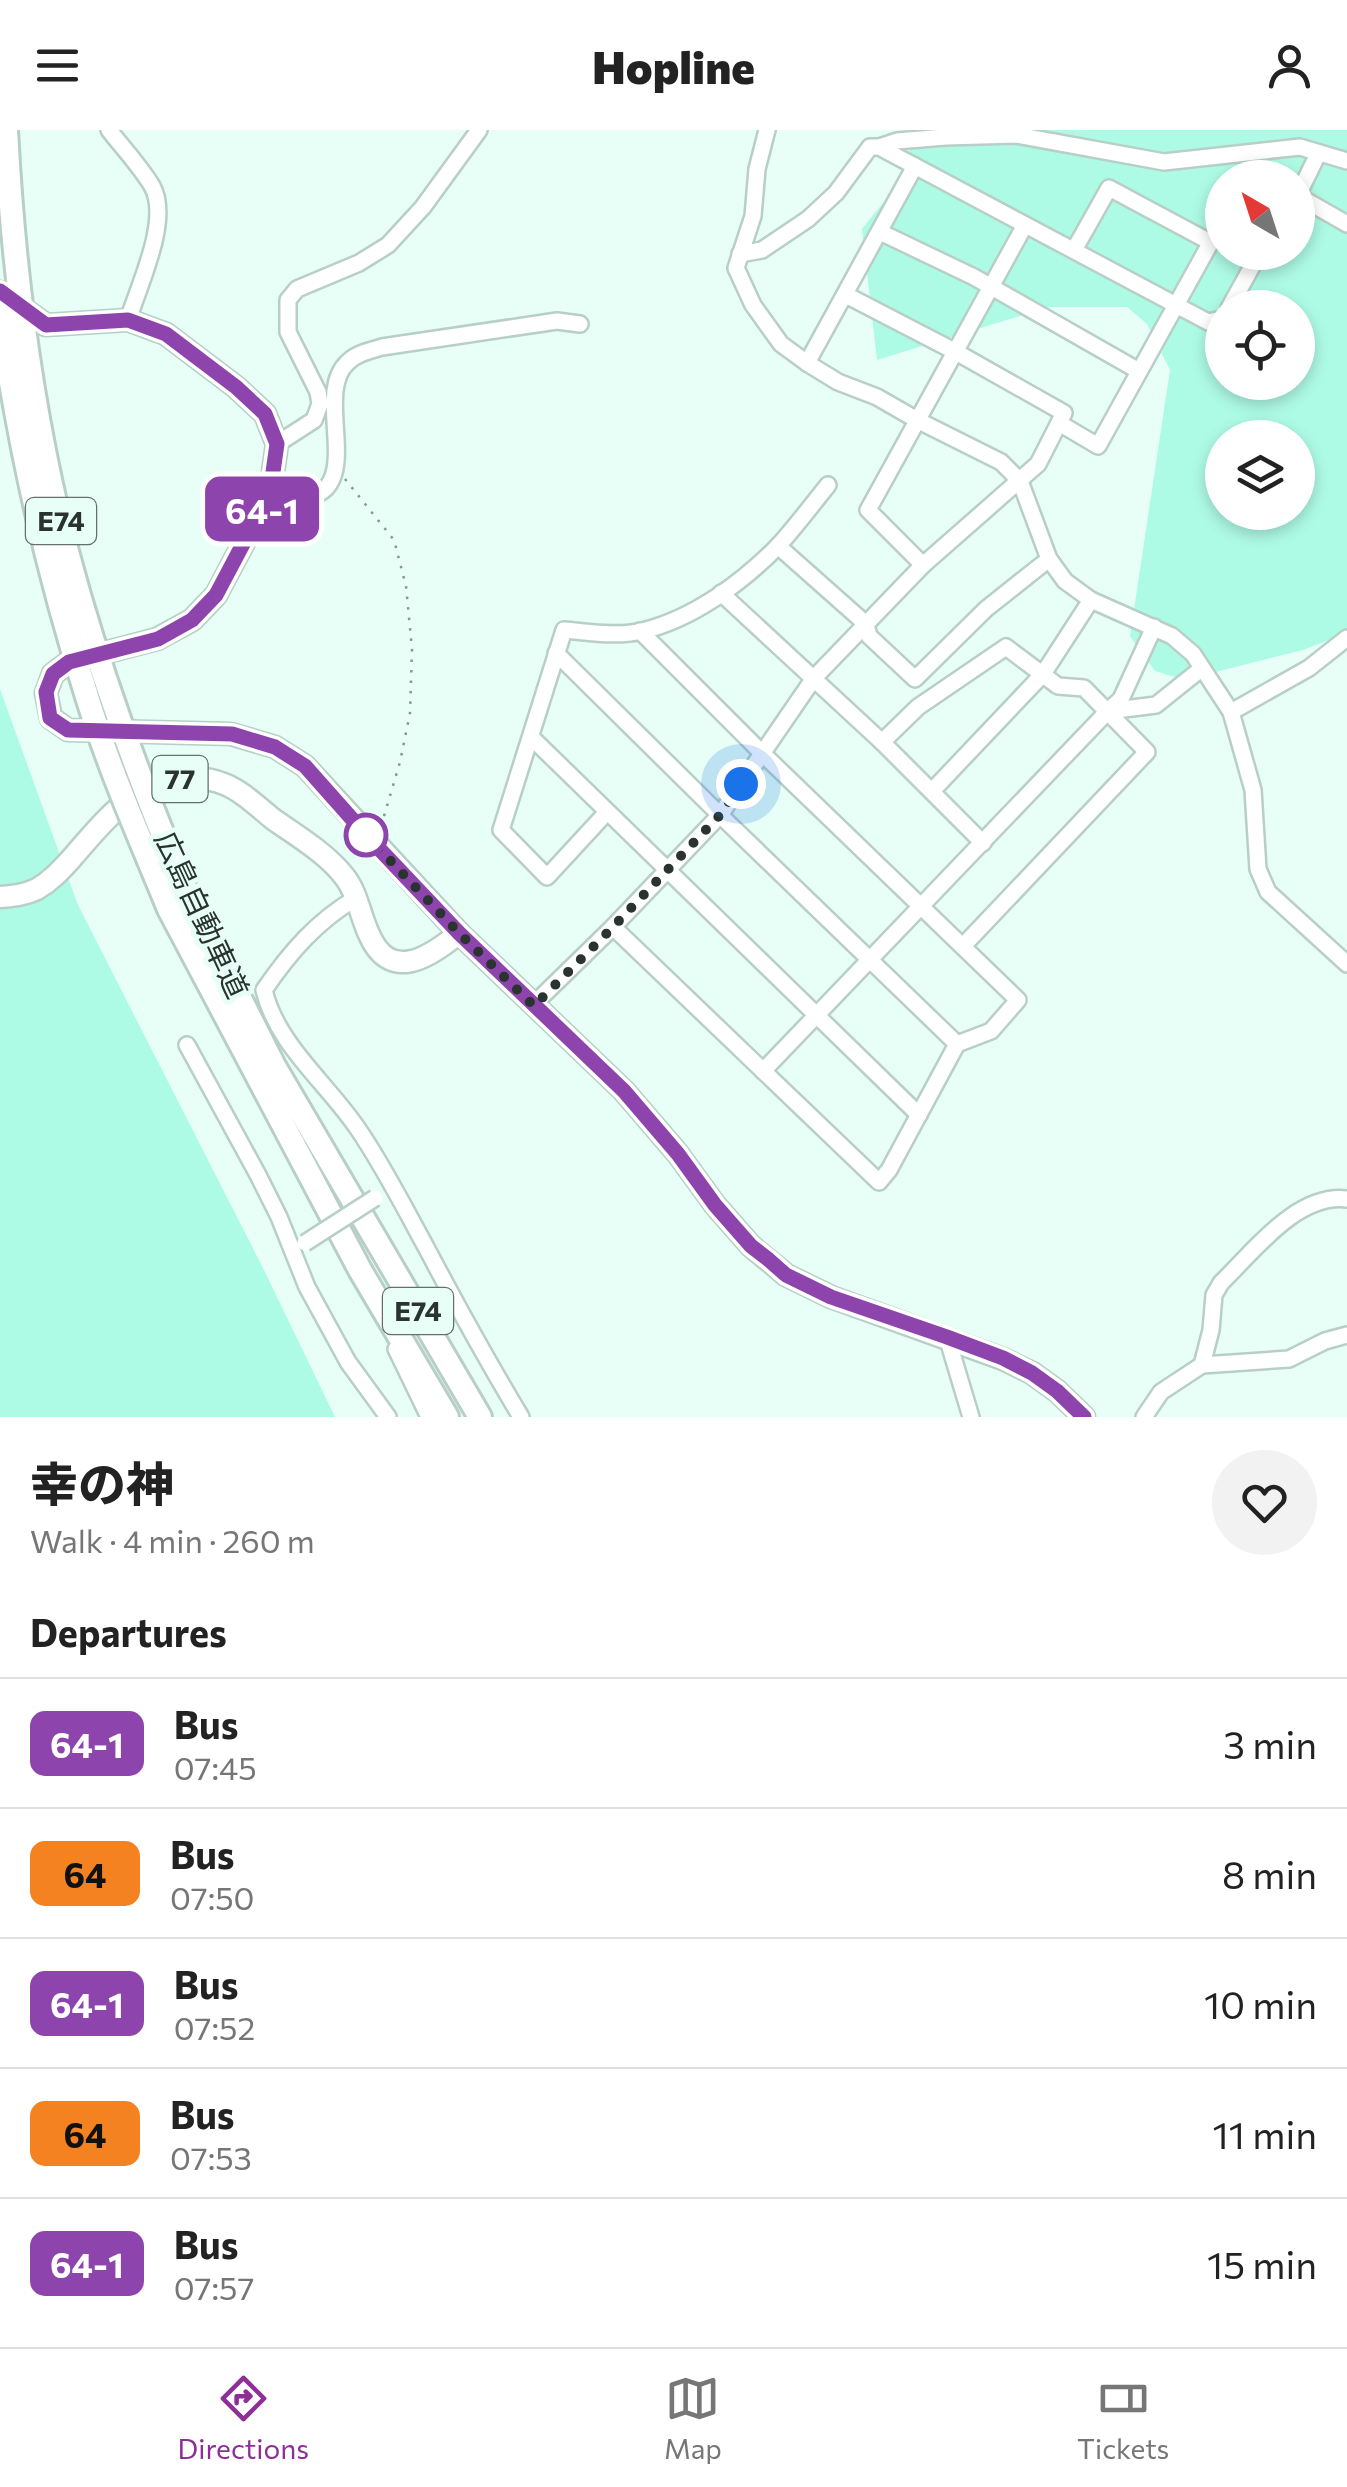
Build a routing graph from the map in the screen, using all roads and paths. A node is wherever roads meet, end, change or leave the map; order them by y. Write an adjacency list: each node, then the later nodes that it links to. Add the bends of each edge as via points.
1 (6, 130): 62 (highway, 広島自動車道 / E74, bridge, via 29,361 65,538)
2 (109, 130): 23 (street, via 159,205)
3 (479, 130): 31 (street, via 388,245 297,289 288,300 288,332 320,404 314,420)
4 (767, 130): 17 (street)
5 (879, 148): 6 (street, via 945,136 1016,135 1164,162 1300,147); 9 (street); 17 (street, via 870,147 808,219 762,250)
6 (1318, 154): 7 (street); 8 (street)
7 (1315, 160)
8 (1347, 161)
9 (915, 166): 12 (street); 13 (street)
10 (1315, 206): 11 (street)
11 (1347, 224)
12 (1026, 225): 15 (street); 18 (street)
13 (880, 232): 18 (street); 20 (street)
14 (1205, 239): 15 (street, via 1109,188)
15 (1074, 250): 21 (street)
16 (1205, 251): 21 (street)
17 (740, 254): 27 (street, via 736,268 753,305 781,344)
18 (992, 288): 26 (street); 28 (street)
19 (0, 292): 23 (main road, via 46,325)
20 (846, 296): 26 (street); 27 (street)
21 (1175, 304): 24 (street); 28 (street)
22 (0, 310): 62 (highway, 広島自動車道 / E74, bridge, via 57,598 128,810)
23 (128, 320): 31 (main road, via 166,334 236,387 265,414)
24 (1205, 320)
25 (580, 324): 32 (street, via 556,321 361,353 346,364 333,396)
26 (956, 352): 29 (street); 30 (street, via 1064,413)
27 (807, 364): 29 (street)
28 (1139, 371): 30 (street, via 1098,446)
29 (918, 420): 33 (street, via 1001,462); 38 (street, via 868,510)
30 (1059, 424): 33 (street, via 1038,464)
31 (277, 444): 35 (main road)
32 (335, 474): 35 (street, via 323,491 301,498); 57 (path, via 348,480 394,540 412,649 400,762 381,826)
33 (1020, 481): 37 (street); 38 (street)
34 (828, 485): 36 (street)
35 (270, 493): 57 (main road, via 216,595 192,620 158,639 69,662 53,674 46,692 50,718 68,730 232,734 275,747 305,766)
36 (778, 546): 39 (street); 41 (street)
37 (1049, 559): 40 (street); 41 (street, via 986,608 915,678 869,636)
38 (923, 565): 41 (street)
39 (721, 593): 43 (street); 48 (street)
40 (1091, 600): 42 (street); 47 (street)
41 (866, 624): 48 (street)
42 (1154, 627): 46 (street, via 1193,654); 49 (street)
43 (640, 631): 45 (street, via 564,630); 53 (street)
44 (1347, 638): 50 (street, via 1309,668)
45 (556, 653): 51 (street); 56 (street)
46 (1201, 669): 49 (street, via 1156,705); 50 (street)
47 (1043, 674): 49 (street, via 1058,686 1084,688); 52 (street, via 1006,647 918,707); 54 (street)
48 (814, 678): 52 (street); 53 (street)
49 (1108, 711): 58 (street); 66 (street, via 1147,752)
50 (1230, 712): 68 (street, via 1253,790 1258,869 1268,892)
51 (530, 737): 55 (street); 55 (street, via 501,830 547,877)
52 (882, 742): 54 (street)
53 (763, 754): 56 (street); 63 (street)
54 (932, 791): 58 (street)
55 (607, 812): 59 (street)
56 (720, 815): 59 (street); 67 (street)
57 (368, 837): 65 (main road)
58 (983, 842): 63 (street)
59 (666, 870): 64 (street); 70 (street)
60 (0, 897): 61 (main road, 77, via 36,889 56,875 129,798 184,778 208,778 334,864)
61 (356, 898): 65 (main road, 77, via 368,935 394,962 422,959); 75 (street, via 330,913 264,990 288,1042 357,1127)
62 (179, 902): 77 (highway, 広島自動車道 / E74, via 274,1066); 79 (highway, 広島自動車道 / E74)
63 (921, 906): 66 (street); 67 (street)
64 (613, 927): 69 (street); 73 (street)
65 (459, 933): 69 (main road)
66 (963, 946): 71 (street, via 1018,1000 991,1031)
67 (870, 960): 70 (street); 71 (street)
68 (1347, 964)
69 (534, 1006): 81 (main road, via 624,1091 751,1246 786,1275)
70 (816, 1016): 73 (street); 74 (street)
71 (957, 1044): 74 (street)
72 (187, 1045): 78 (street)
73 (763, 1070): 74 (street, via 879,1182)
74 (919, 1115)
75 (394, 1189): 77 (street); 87 (street)
76 (1347, 1200): 82 (street, via 1312,1203 1290,1216 1221,1283)
77 (369, 1208): 78 (street, bridge); 83 (highway, 広島自動車道 / E74)
78 (299, 1247): 84 (street, via 307,1287)
79 (360, 1270): 85 (street); 86 (highway, 広島自動車道 / E74)
80 (1347, 1336): 82 (street, via 1289,1360)
81 (947, 1337): 88 (street); 89 (main road, via 1032,1373)
82 (1202, 1364): 90 (street, via 1161,1392)
83 (477, 1411)
84 (388, 1417)
85 (429, 1417)
86 (447, 1417)
87 (521, 1417)
88 (971, 1417)
89 (1084, 1417)
90 (1144, 1417)

